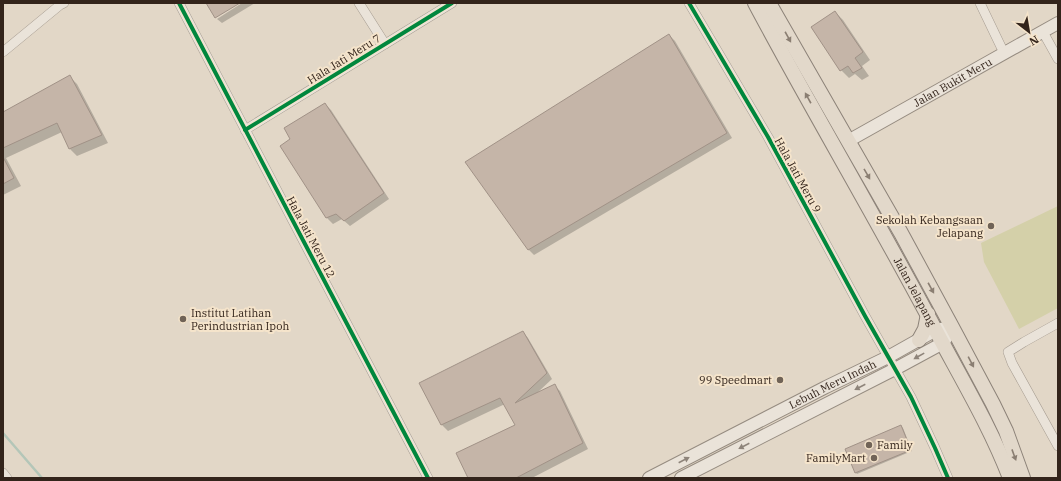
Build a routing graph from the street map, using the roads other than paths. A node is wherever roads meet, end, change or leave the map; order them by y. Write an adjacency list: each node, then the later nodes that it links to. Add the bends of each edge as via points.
1 (179, 3): 16 (street, Hala Jati Meru 12)
2 (359, 3): 11 (street)
3 (452, 3): 11 (street, Hala Jati Meru 7)
4 (689, 3): 25 (street, Hala Jati Meru 9, via 768,137)
5 (754, 3): 15 (main road, Jalan Jelapang, one-way to 5)
6 (769, 3): 17 (main road, Jalan Jelapang, one-way to 17)
7 (980, 3): 13 (street)
8 (61, 4): 12 (street)
9 (1058, 23): 10 (main road, Jalan Bukit Meru)
10 (1043, 32): 13 (main road, Jalan Bukit Meru); 14 (street)
11 (385, 44): 16 (street, Hala Jati Meru 7)
12 (3, 52)
13 (1004, 54): 17 (main road, Jalan Bukit Meru)
14 (1058, 59)
15 (821, 122): 17 (main road, via 835,136); 18 (main road, Jalan Jelapang)
16 (245, 130): 30 (street, Hala Jati Meru 12)
17 (848, 141): 18 (main road, via 844,154); 21 (main road, Jalan Jelapang, one-way to 21)
18 (851, 176): 19 (main road, Jalan Jelapang)
19 (928, 314): 22 (main road, Jalan Jelapang); 23 (main road, via 925,329)
20 (1058, 323): 27 (street, via 1008,352)
21 (952, 327): 22 (main road, Lebuh Meru Indah); 24 (main road); 35 (main road, Jalan Jelapang, one-way to 35, via 1006,431)
22 (936, 330): 23 (main road, Lebuh Meru Indah); 24 (main road, Jalan Jelapang)
23 (919, 340): 25 (main road, Lebuh Meru Indah)
24 (943, 343): 26 (main road, Lebuh Meru Indah, one-way to 26); 34 (main road, Jalan Jelapang, via 977,406)
25 (888, 357): 26 (street, Hala Jati Meru 9); 31 (main road, Lebuh Meru Indah, one-way to 25)
26 (895, 369): 32 (main road, Lebuh Meru Indah, one-way to 32); 33 (street, Hala Jati Meru 9)
27 (1058, 446)
28 (3, 473): 29 (street)
29 (7, 478)
30 (428, 478)
31 (649, 478)
32 (681, 478)
33 (948, 478)
34 (1010, 478)
35 (1023, 478)

